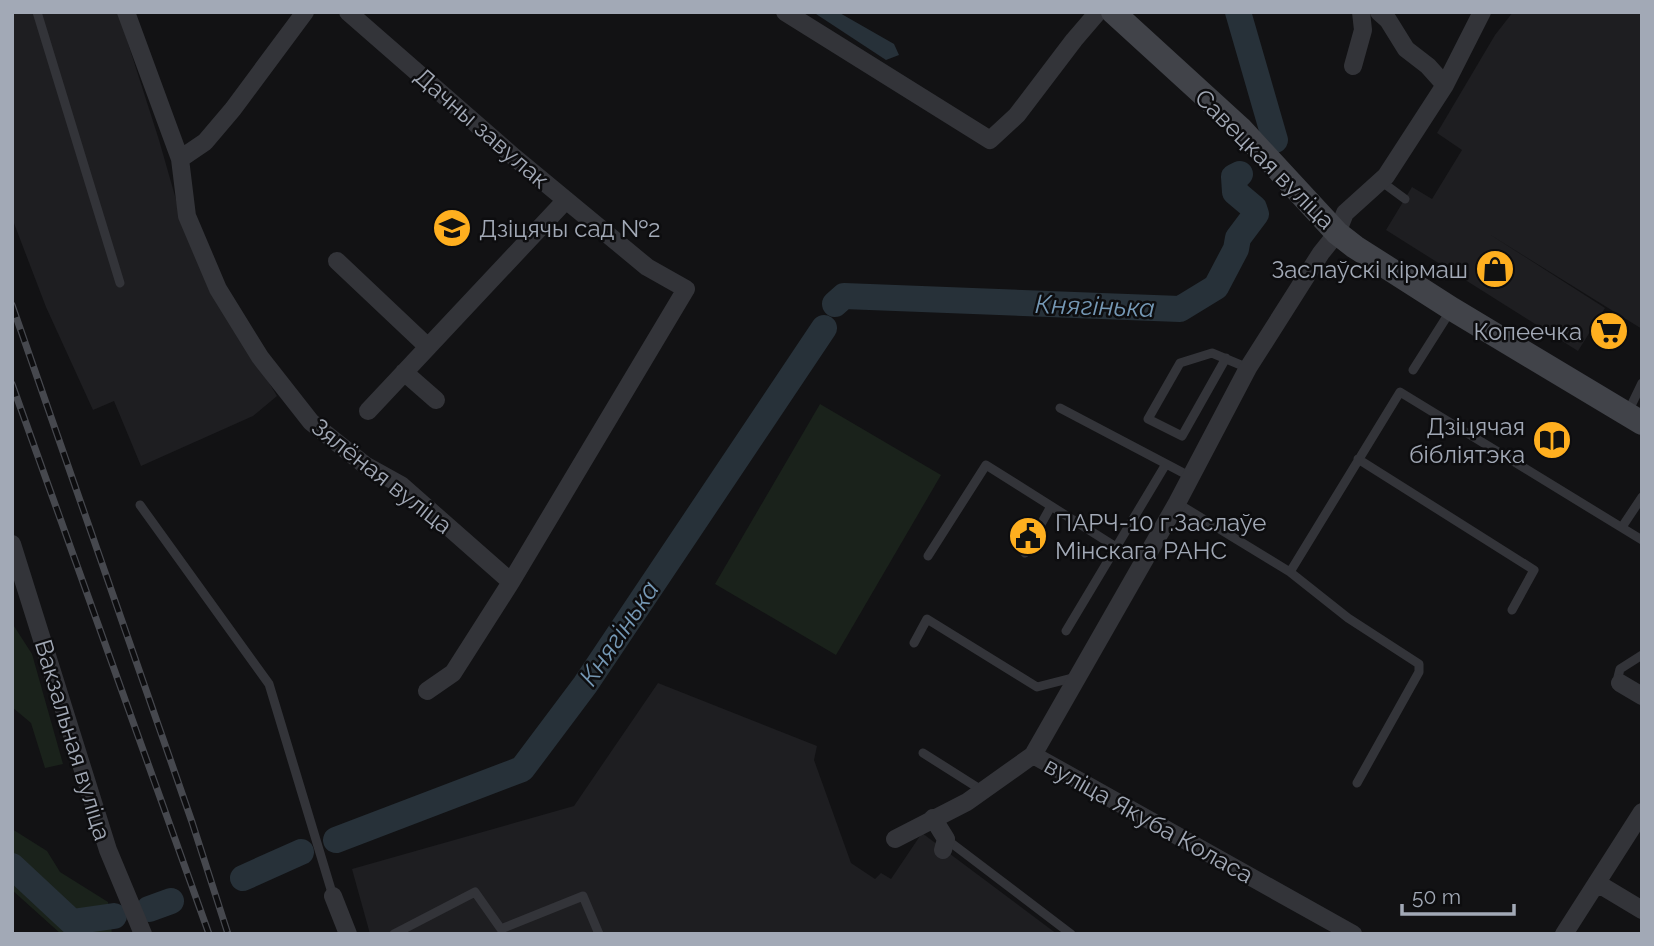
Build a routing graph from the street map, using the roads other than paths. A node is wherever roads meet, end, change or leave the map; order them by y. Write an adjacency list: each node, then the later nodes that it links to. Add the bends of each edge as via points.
1 (37, 12): 19 (lane)
2 (126, 12): 13 (street, Зялёная вуліца)
3 (305, 12): 13 (street, via 212,134)
4 (348, 12): 16 (street, Дачны завулак)
5 (785, 12): 6 (street, via 990,140 1017,116)
6 (1098, 12)
7 (1113, 12): 17 (main road, Савецкая вуліца, via 1240,128)
8 (1361, 12): 11 (street, via 1363,30)
9 (1379, 12): 12 (street, via 1406,49)
10 (1482, 12): 12 (street, вуліца Якуба Коласа)
11 (1353, 66)
12 (1445, 85): 14 (street, вуліца Якуба Коласа)
13 (180, 159): 45 (street, Зялёная вуліца, via 187,216 218,289 260,357 311,422 365,465 401,485)
14 (1382, 182): 15 (lane); 17 (street, вуліца Якуба Коласа, via 1345,213)
15 (1405, 199)
16 (566, 201): 21 (street); 45 (street, Дачны завулак, via 647,267 686,289)
17 (1337, 233): 20 (main road, Савецкая вуліца); 23 (street, вуліца Якуба Коласа)
18 (337, 261): 21 (street)
19 (120, 283)
20 (1452, 309): 24 (lane); 30 (main road, Савецкая вуліца)
21 (428, 347): 25 (street)
22 (1226, 358): 22 (lane, via 1212,353 1180,363 1147,419 1182,436); 23 (lane)
23 (1248, 368): 33 (street, вуліца Якуба Коласа)
24 (1413, 370)
25 (404, 372): 27 (street); 29 (street)
26 (1642, 383): 30 (lane)
27 (436, 400)
28 (1060, 408): 32 (lane)
29 (368, 411)
30 (1634, 418)
31 (1358, 460): 38 (lane, via 1400,392); 44 (lane); 46 (lane, via 1534,570)
32 (1166, 464): 33 (lane); 41 (lane)
33 (1191, 477): 35 (street, вуліца Якуба Коласа)
34 (1642, 497): 38 (lane)
35 (1177, 503): 44 (lane); 50 (street, вуліца Якуба Коласа)
36 (140, 505): 63 (lane, via 269,684)
37 (1050, 508): 41 (lane); 42 (lane); 43 (lane, via 985,465)
38 (1622, 527): 39 (lane)
39 (1642, 540)
40 (12, 544): 65 (street, Вакзальная вуліца, via 108,850)
41 (1116, 547): 47 (lane)
42 (1025, 554)
43 (928, 556)
44 (1290, 572): 56 (lane, via 1348,618 1419,664)
45 (511, 582): 52 (street, via 453,673)
46 (1512, 610)
47 (1066, 631)
48 (914, 643): 50 (lane, via 927,620 1037,687)
49 (1642, 655): 51 (lane, via 1620,669)
50 (1078, 676): 55 (street, вуліца Якуба Коласа)
51 (1620, 683): 53 (street)
52 (426, 691)
53 (1642, 696)
54 (923, 752): 57 (lane)
55 (1033, 755): 57 (street); 70 (street, вуліца Якуба Коласа)
56 (1357, 783)
57 (983, 791): 59 (street)
58 (1642, 812): 62 (street)
59 (933, 818): 60 (street); 61 (street)
60 (895, 839)
61 (944, 845): 69 (lane)
62 (1597, 883): 64 (street); 71 (street)
63 (333, 896): 66 (street)
64 (1642, 910)
65 (143, 934)
66 (348, 934)
67 (394, 934): 68 (lane, via 475,891 501,929 583,896)
68 (599, 934)
69 (1071, 934)
70 (1353, 934)
71 (1564, 934)

